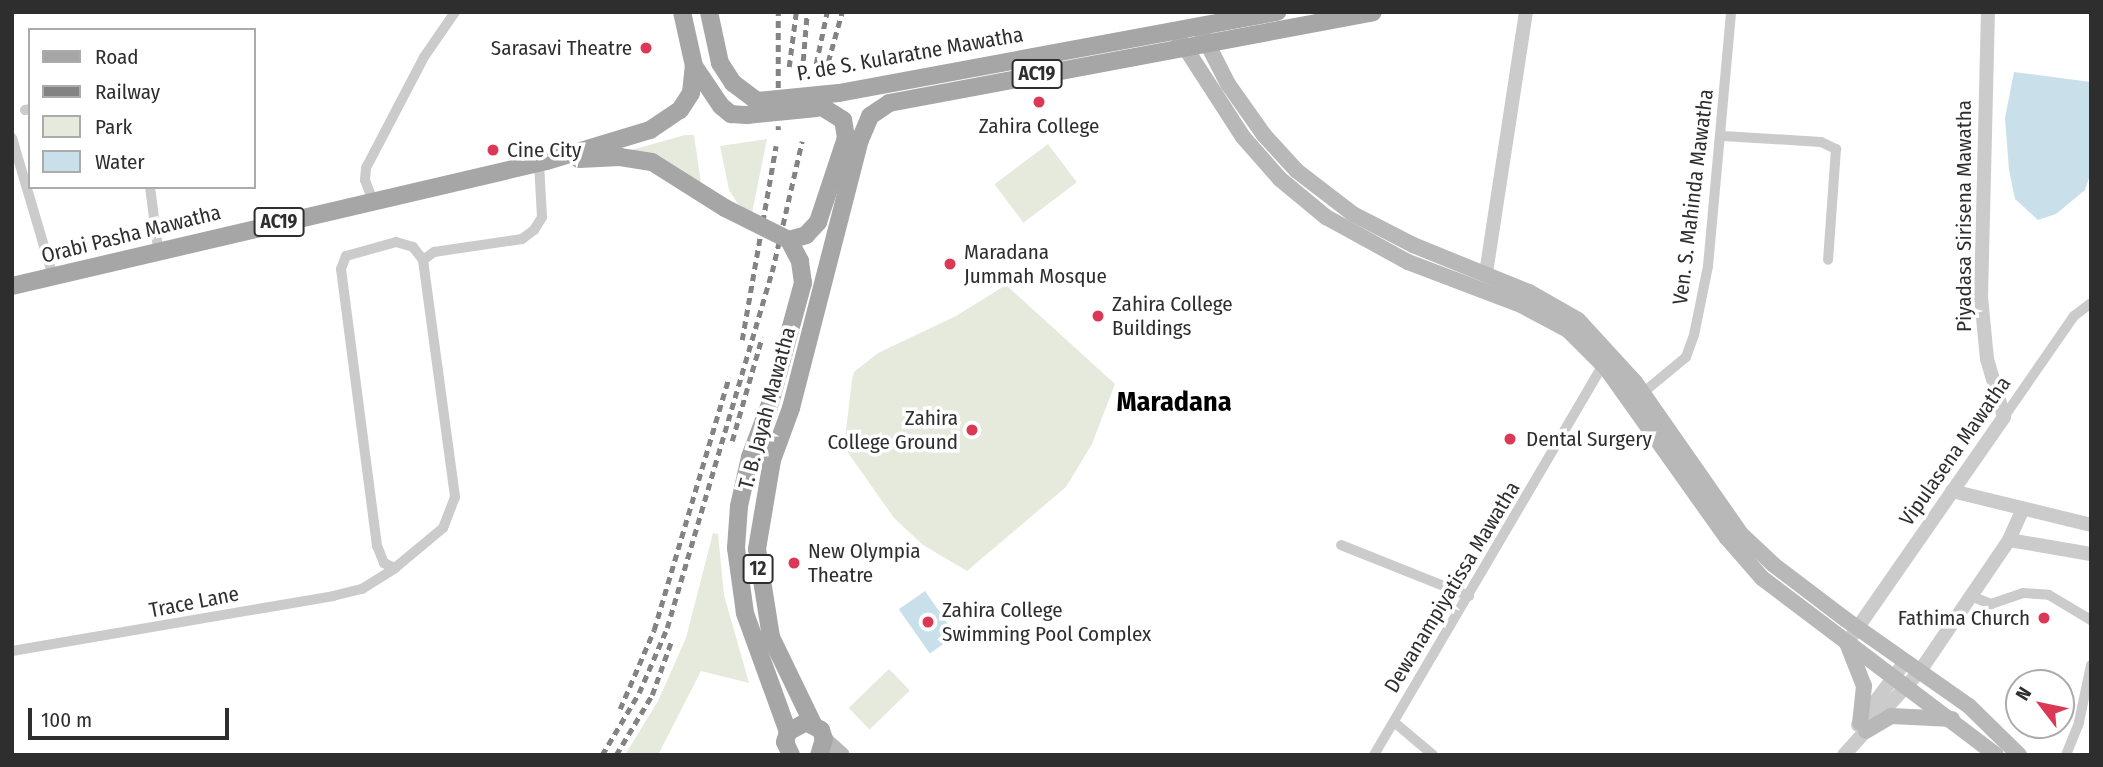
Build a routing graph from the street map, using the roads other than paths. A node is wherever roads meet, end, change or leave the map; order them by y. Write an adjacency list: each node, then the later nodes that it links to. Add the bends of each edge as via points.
1 (455, 12): 20 (street, via 424,57 366,168)
2 (682, 12): 13 (main road)
3 (709, 12): 14 (main road, via 719,63)
4 (1278, 12): 9 (main road, P. de S. Kularatne Mawatha / AC19)
5 (1373, 12): 11 (main road, P. de S. Kularatne Mawatha / AC19)
6 (1526, 12): 25 (street)
7 (1731, 12): 15 (street, Ven. S. Mahinda Mawatha)
8 (1988, 12): 31 (street, Piyadasa Sirisena Mawatha, via 1981,297 1987,359)
9 (1198, 26): 10 (main road, P. de S. Kularatne Mawatha / AC19); 11 (main road)
10 (1175, 30): 12 (main road); 14 (main road, P. de S. Kularatne Mawatha / AC19, bridge)
11 (1208, 46): 12 (main road, P. de S. Kularatne Mawatha / AC19); 25 (main road, via 1264,135 1297,171 1353,214 1413,246)
12 (1185, 49): 17 (main road, P. de S. Kularatne Mawatha / AC19, via 890,103 870,116); 29 (main road, via 1243,137 1280,179 1326,217 1408,262 1544,317 1567,330)
13 (694, 66): 14 (main road, via 731,114); 18 (main road, via 691,93 680,110 650,130)
14 (752, 108): 17 (main road, bridge, via 822,107 843,120)
15 (1723, 136): 24 (street, via 1821,142 1836,149); 30 (street, Ven. S. Mahinda Mawatha, via 1708,266 1694,335 1686,357)
16 (12, 138): 26 (street)
17 (853, 139): 21 (main road, via 818,222 806,235); 34 (main road, T. B. Jayah Mawatha / 12)
18 (543, 162): 20 (main road, Orabi Pasha Mawatha / AC19); 21 (main road, bridge, via 620,157 652,162 725,208); 23 (street, via 542,217 534,230 522,239 434,252)
19 (150, 189): 22 (street)
20 (373, 201): 22 (main road, Orabi Pasha Mawatha / AC19)
21 (789, 240): 33 (main road, T. B. Jayah Mawatha, via 800,261 803,284)
22 (158, 249): 26 (main road, Orabi Pasha Mawatha / AC19)
23 (423, 260): 40 (street, via 455,497 443,528); 40 (street, via 413,247 396,242 352,254 341,264 377,546 384,563)
24 (1828, 260)
25 (1486, 273): 30 (main road, via 1578,320)
26 (54, 276): 27 (main road, Orabi Pasha Mawatha / AC19)
27 (12, 286)
28 (2091, 303): 31 (street, Vipulasena Mawatha, via 2074,316)
29 (1603, 365): 30 (main road); 41 (street, Dewanampiyatissa Mawatha)
30 (1637, 397): 44 (main road, via 1741,534); 45 (main road, via 1748,563)
31 (2004, 417): 32 (street, Vipulasena Mawatha)
32 (1952, 491): 35 (street); 44 (street, Vipulasena Mawatha)
33 (739, 506): 34 (main road); 55 (main road, T. B. Jayah Mawatha, via 736,548 745,613)
34 (763, 510): 53 (main road, T. B. Jayah Mawatha / 12, via 757,550 771,637)
35 (2022, 511): 36 (street); 37 (street)
36 (2091, 525)
37 (2010, 540): 39 (street); 42 (street)
38 (1341, 545): 41 (street)
39 (2091, 554)
40 (395, 568): 46 (street, Trace Lane, via 380,581 333,596)
41 (1469, 596): 52 (street, Dewanampiyatissa Mawatha)
42 (1971, 596): 43 (street, via 1991,604 2023,593 2049,595); 49 (street)
43 (2091, 620)
44 (1858, 629): 45 (street, Vipulasena Mawatha); 47 (main road)
45 (1847, 643): 50 (main road); 54 (main road, via 1864,686)
46 (12, 651)
47 (1905, 662): 49 (main road); 50 (street)
48 (2091, 665): 63 (street, via 2079,722)
49 (1920, 671): 50 (street); 62 (main road, via 1969,706)
50 (1901, 681): 51 (main road); 54 (street)
51 (1954, 719): 54 (main road, via 1891,716); 61 (main road)
52 (1394, 722): 58 (street, Dewanampiyatissa Mawatha); 59 (street)
53 (813, 723): 55 (main road, via 799,723); 56 (main road, T. B. Jayah Mawatha)
54 (1863, 727): 60 (street)
55 (786, 746)
56 (821, 747): 57 (main road)
57 (842, 755)
58 (1374, 755)
59 (1433, 755)
60 (1843, 755)
61 (1996, 755)
62 (2019, 755)
63 (2066, 755)

